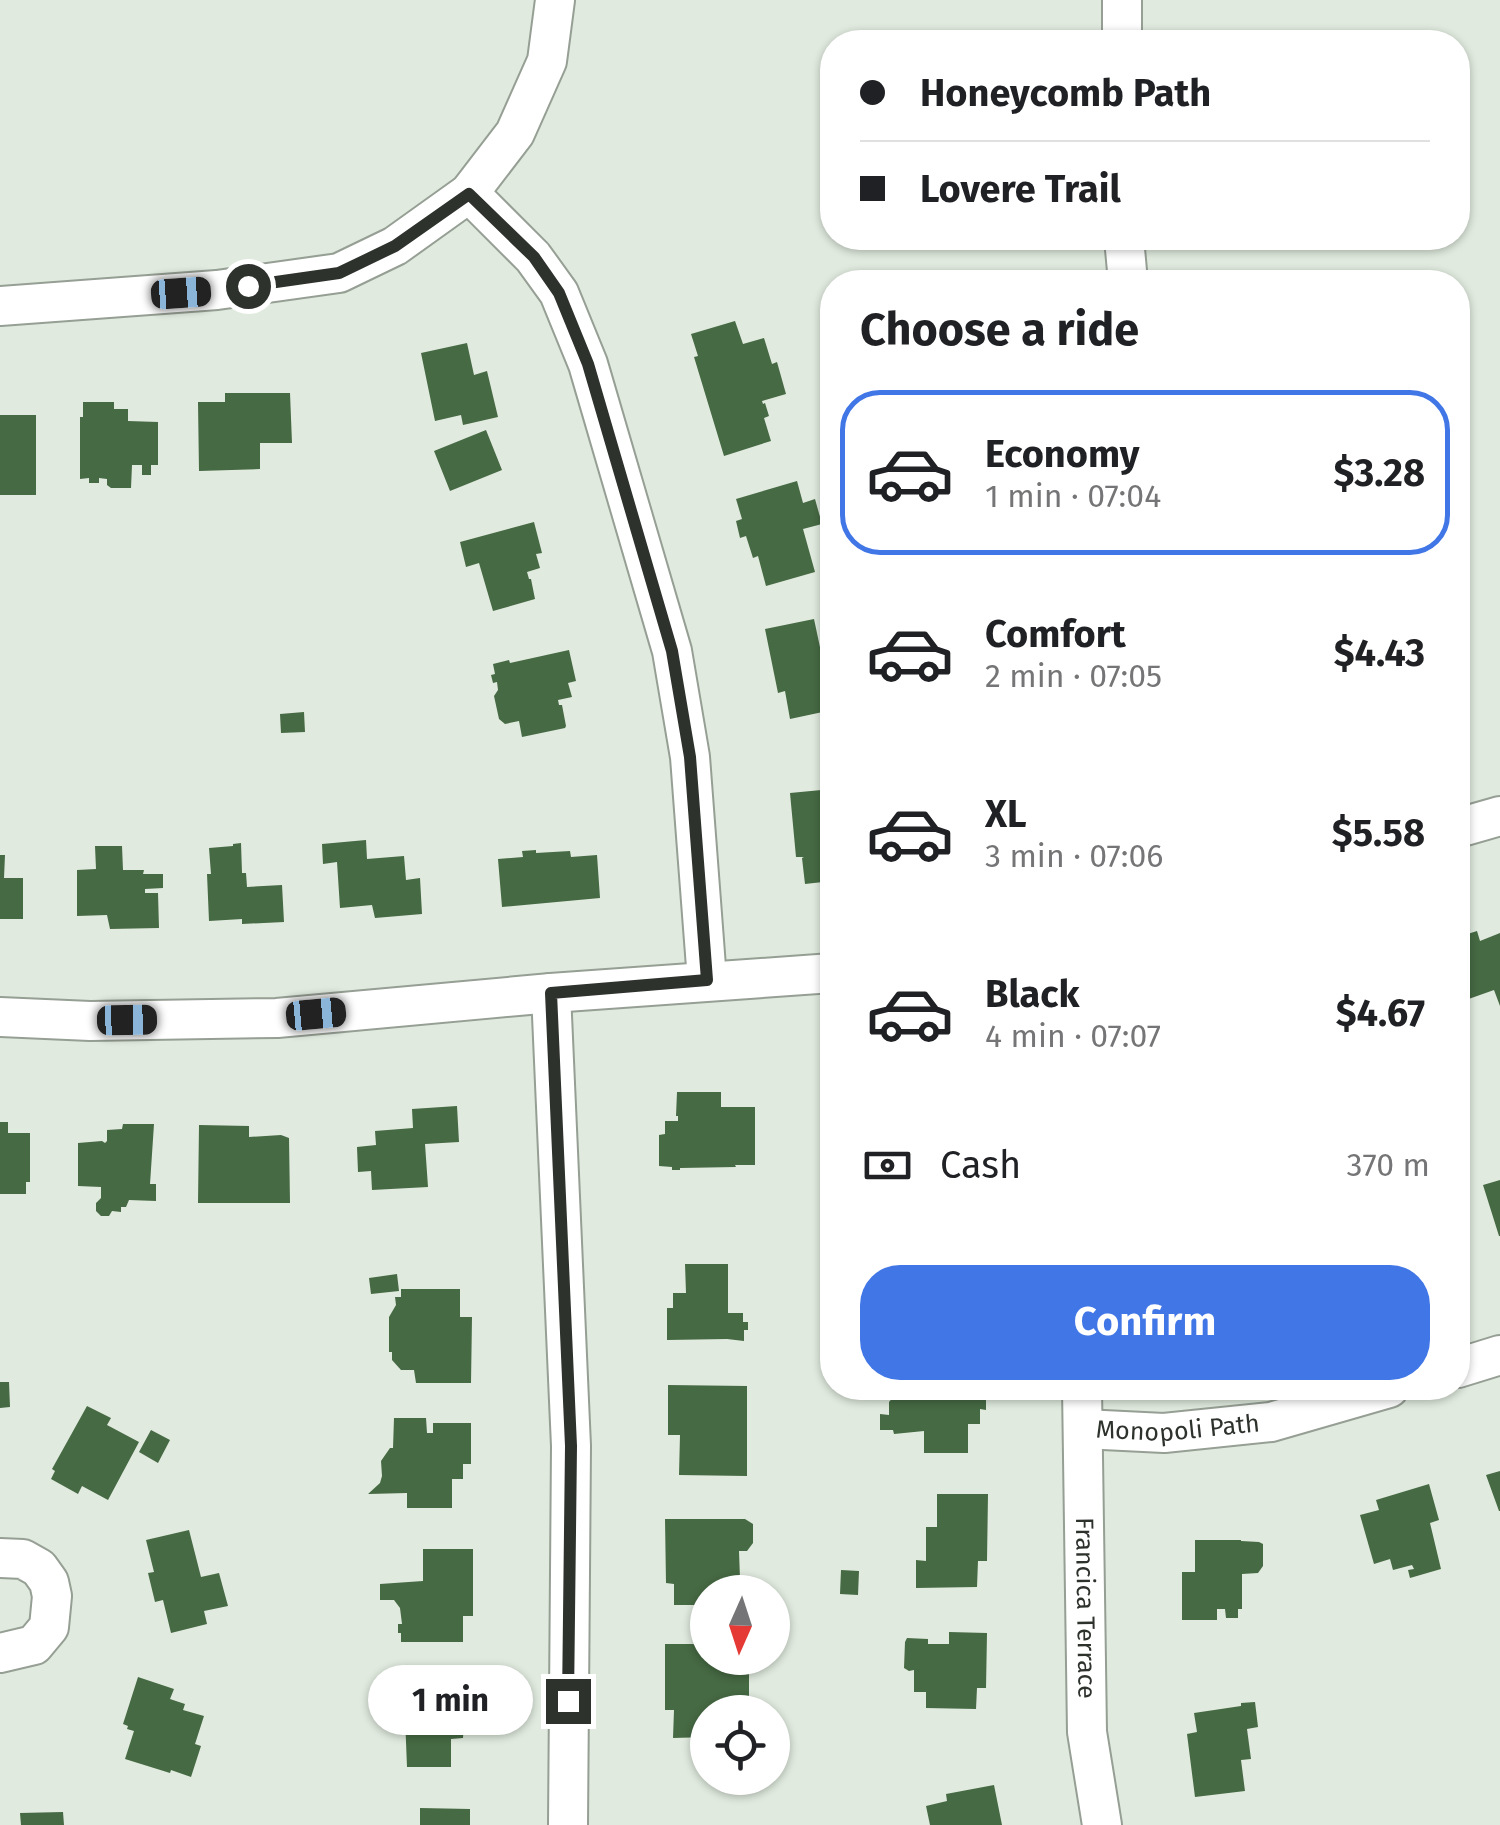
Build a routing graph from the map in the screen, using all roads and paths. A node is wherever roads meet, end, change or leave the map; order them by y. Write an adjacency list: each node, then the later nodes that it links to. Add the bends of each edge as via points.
1 (555, 0): 4 (street, via 547,61 515,133)
2 (1122, 0): 3 (street)
3 (1122, 30)
4 (469, 194): 5 (street, via 395,246 339,273 217,290); 9 (street, via 534,257 559,293 588,364 672,651 690,757)
5 (0, 306)
6 (1500, 816): 7 (street)
7 (1470, 825)
8 (820, 975): 9 (street)
9 (707, 980): 10 (street)
10 (551, 993): 11 (street, via 277,1018); 19 (street, via 571,1446)
11 (0, 1018)
12 (1500, 1356): 13 (street)
13 (1470, 1365)
14 (1082, 1400): 16 (street, Francica Terrace)
15 (1347, 1400): 16 (street, Monopoli Path, via 1271,1422 1164,1433)
16 (1082, 1429): 20 (street, Francica Terrace, via 1087,1732)
17 (0, 1558): 18 (street, via 23,1558 39,1568 52,1596 49,1628 34,1645)
18 (0, 1653)
19 (568, 1825)
20 (1102, 1825)

